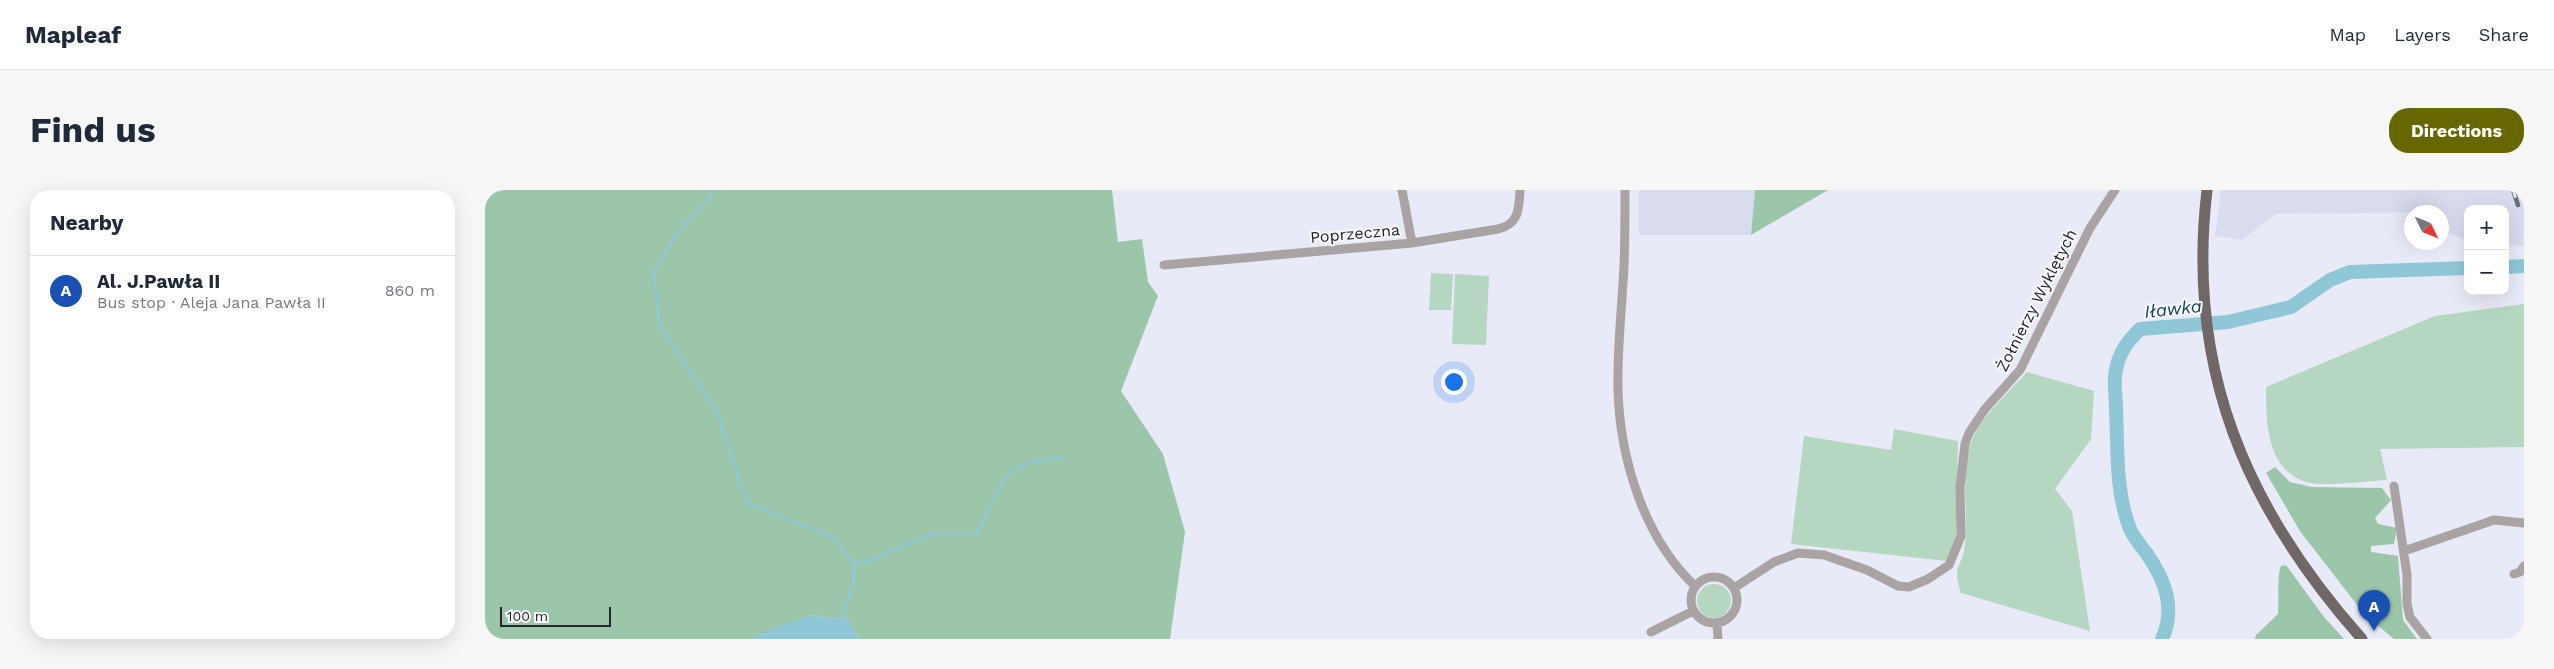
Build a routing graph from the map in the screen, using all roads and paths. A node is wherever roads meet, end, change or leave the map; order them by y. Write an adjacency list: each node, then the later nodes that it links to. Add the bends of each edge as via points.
1 (1402, 190): 6 (street)
2 (1520, 190): 6 (street, Poprzeczna, via 1517,217 1508,227)
3 (1625, 190): 13 (street, via 1618,393 1626,452 1640,500 1658,538 1669,558)
4 (2115, 190): 14 (street, Żołnierzy Wyklętych, via 2090,228 2021,370 1985,409 1969,434 1960,487 1961,536 1949,565 1909,588 1824,555 1798,553 1774,562)
5 (2207, 190): 19 (main road, via 2203,286 2211,360 2225,413 2245,467 2280,529)
6 (1412, 242): 7 (street, Poprzeczna)
7 (1164, 265)
8 (2394, 486): 10 (street)
9 (2524, 523): 10 (street, via 2494,520)
10 (2404, 551): 20 (street, via 2410,617)
11 (2524, 566): 12 (street)
12 (2514, 574)
13 (1695, 586): 14 (street, via 1714,576 1725,579); 15 (street, via 1691,598)
14 (1734, 588): 16 (street, via 1738,597 1737,608 1730,618)
15 (1693, 611): 16 (street, via 1699,618); 17 (street)
16 (1717, 623): 18 (street)
17 (1651, 632)
18 (1718, 639)
19 (2362, 639)
20 (2427, 639)

